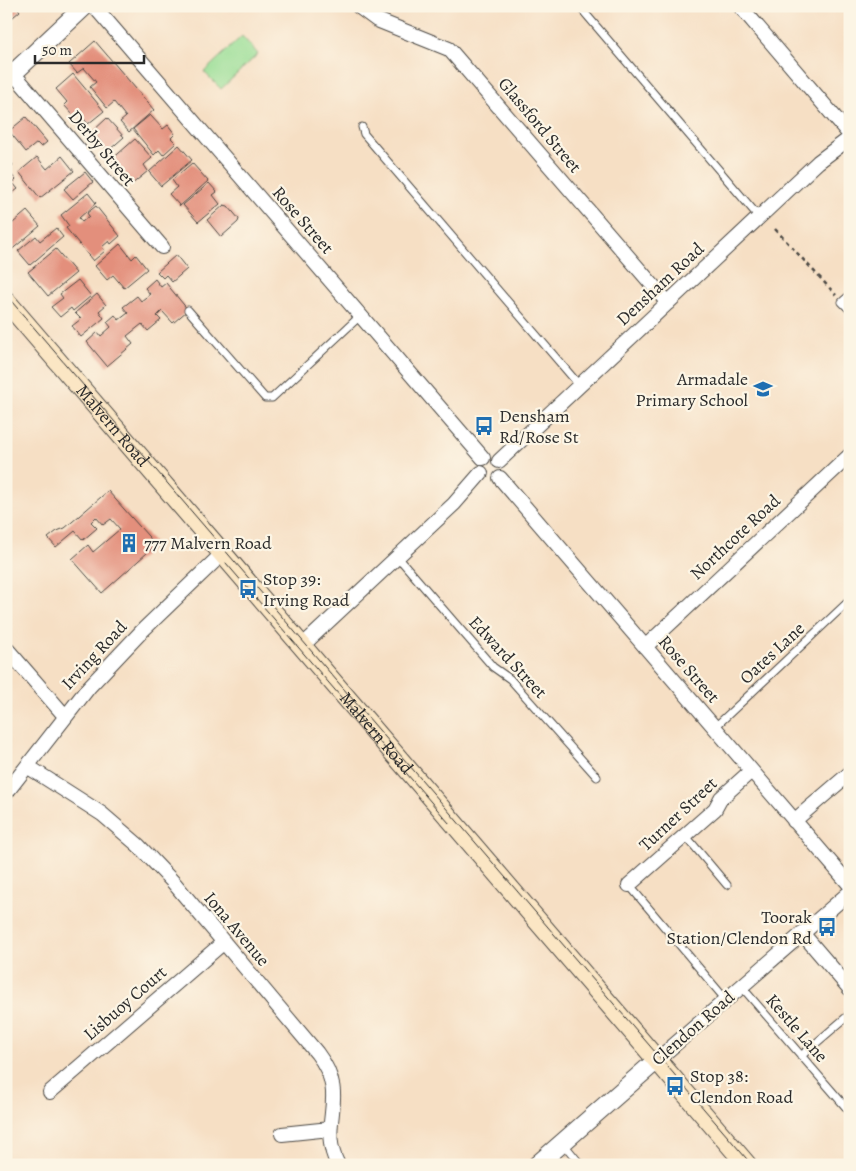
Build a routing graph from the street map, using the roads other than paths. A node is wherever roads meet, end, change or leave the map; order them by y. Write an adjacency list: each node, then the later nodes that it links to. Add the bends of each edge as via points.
1 (85, 6): 6 (street)
2 (94, 6): 16 (street, Rose Street)
3 (358, 6): 13 (street, Glassford Street, via 377,20 449,49)
4 (580, 6): 9 (lane)
5 (740, 6): 8 (street)
6 (10, 76): 10 (street, Derby Street)
7 (362, 127): 17 (lane, via 364,134)
8 (850, 136): 9 (street, Densham Road)
9 (759, 217): 13 (street, Densham Road)
10 (162, 247)
11 (850, 295): 15 (lane, via 842,302)
12 (6, 301): 23 (main road, Malvern Road)
13 (668, 303): 17 (street, Densham Road)
14 (188, 310): 16 (lane, via 265,398 272,398)
15 (850, 310)
16 (360, 316): 19 (street, Rose Street)
17 (580, 386): 20 (street, Densham Road)
18 (850, 455): 27 (street, Northcote Road)
19 (483, 458): 20 (street, via 492,456); 21 (street, via 479,467)
20 (500, 461): 22 (street, via 504,470)
21 (481, 473): 22 (street, via 491,480); 24 (street, via 454,504)
22 (500, 478): 27 (street, Rose Street)
23 (223, 554): 26 (main road, Malvern Road); 29 (street, Irving Road, via 120,654)
24 (397, 556): 26 (street); 34 (lane, Edward Street, via 494,667 510,679)
25 (850, 600): 30 (lane, Oates Lane)
26 (302, 646): 49 (main road, Malvern Road)
27 (645, 647): 30 (street, Rose Street)
28 (6, 648): 29 (street)
29 (65, 716): 31 (street, Irving Road)
30 (714, 728): 32 (street, Rose Street)
31 (27, 766): 35 (street, Irving Road); 43 (street, Iona Avenue, via 102,814 138,845)
32 (752, 771): 36 (street, Rose Street); 37 (street, Turner Street)
33 (850, 772): 36 (street)
34 (597, 777)
35 (6, 794)
36 (794, 821): 40 (street, Rose Street)
37 (685, 835): 38 (street, Turner Street); 39 (lane)
38 (629, 885): 46 (lane)
39 (727, 885)
40 (850, 885)
41 (850, 892): 42 (street, Clendon Road)
42 (802, 934): 44 (street, Clendon Road); 45 (street)
43 (224, 942): 50 (street, Lisbuoy Court); 52 (street, Iona Avenue, via 329,1070 335,1096)
44 (741, 986): 46 (street, Clendon Road); 48 (lane, Kestle Lane)
45 (850, 988)
46 (726, 1000): 49 (street, Clendon Road)
47 (850, 1014): 48 (lane)
48 (801, 1056): 51 (lane, Kestle Lane)
49 (657, 1060): 54 (street, Clendon Road); 58 (main road, Malvern Road)
50 (50, 1092)
51 (850, 1112)
52 (330, 1129): 53 (street); 55 (street, Iona Avenue)
53 (282, 1134)
54 (562, 1143): 56 (street, Clendon Road); 57 (lane)
55 (338, 1165)
56 (538, 1165)
57 (581, 1165)
58 (747, 1165)

